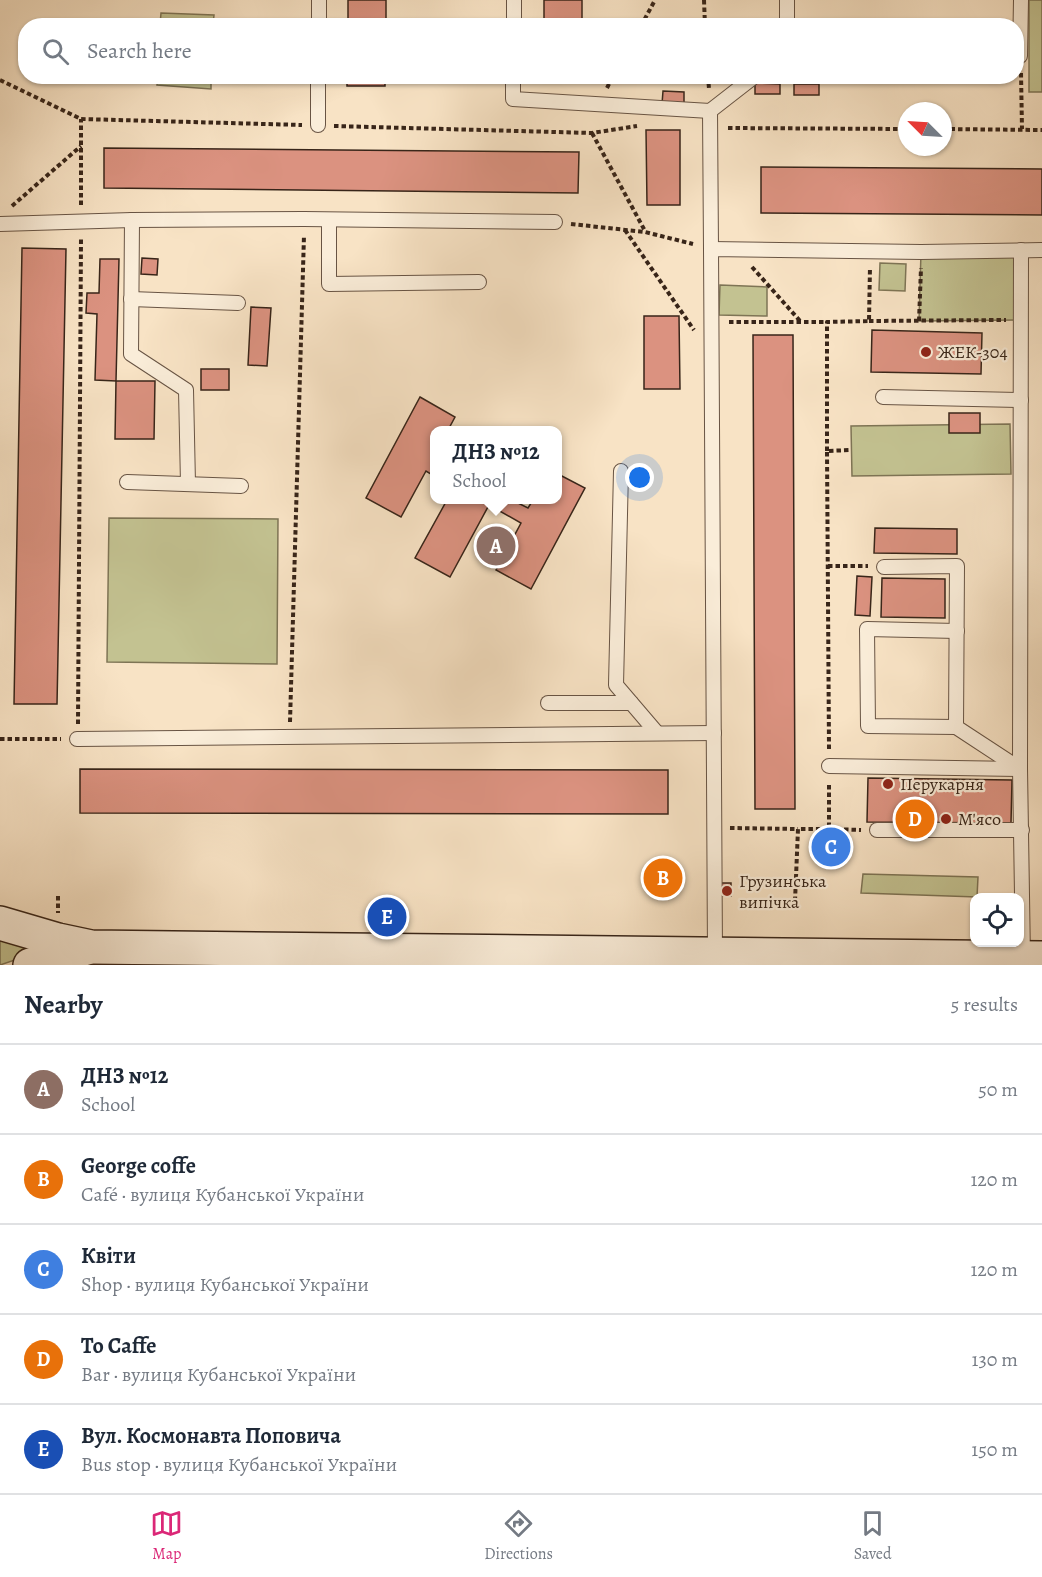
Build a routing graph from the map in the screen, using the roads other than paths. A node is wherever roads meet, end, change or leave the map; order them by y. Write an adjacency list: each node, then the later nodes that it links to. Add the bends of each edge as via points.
1 (319, 0): 5 (lane)
2 (514, 0): 6 (lane)
3 (787, 0): 7 (lane)
4 (1021, 0): 8 (lane)
5 (319, 18)
6 (514, 18)
7 (787, 18)
8 (1020, 18)
9 (318, 84): 13 (lane)
10 (513, 84): 12 (lane, via 513,99)
11 (745, 84): 12 (lane)
12 (710, 111): 18 (lane)
13 (318, 125)
14 (132, 220): 15 (lane); 17 (lane); 22 (lane)
15 (329, 220): 16 (lane); 21 (lane, via 329,284)
16 (555, 222)
17 (0, 224)
18 (711, 249): 19 (lane); 36 (lane)
19 (1021, 250): 20 (lane); 25 (lane)
20 (1042, 250)
21 (479, 282)
22 (131, 299): 23 (lane); 28 (lane, via 131,354 186,390)
23 (238, 303)
24 (883, 397): 25 (lane)
25 (1021, 400): 39 (lane)
26 (621, 471): 33 (lane, via 616,685)
27 (127, 483): 28 (lane)
28 (188, 484): 29 (lane)
29 (241, 486)
30 (884, 567): 31 (lane, via 957,566)
31 (957, 631): 34 (lane); 34 (lane, via 867,629 868,726)
32 (548, 703): 33 (lane)
33 (631, 703): 35 (lane)
34 (956, 727): 39 (lane)
35 (657, 733): 36 (lane); 37 (lane)
36 (714, 733): 44 (lane)
37 (77, 739)
38 (829, 766): 39 (lane)
39 (1020, 769): 41 (lane)
40 (877, 830): 41 (lane)
41 (1022, 830): 46 (lane)
42 (0, 923): 43 (street)
43 (91, 946): 45 (street); 48 (street)
44 (715, 954): 45 (street); 47 (street)
45 (382, 957)
46 (1033, 958): 47 (street)
47 (838, 960)
48 (30, 965)

